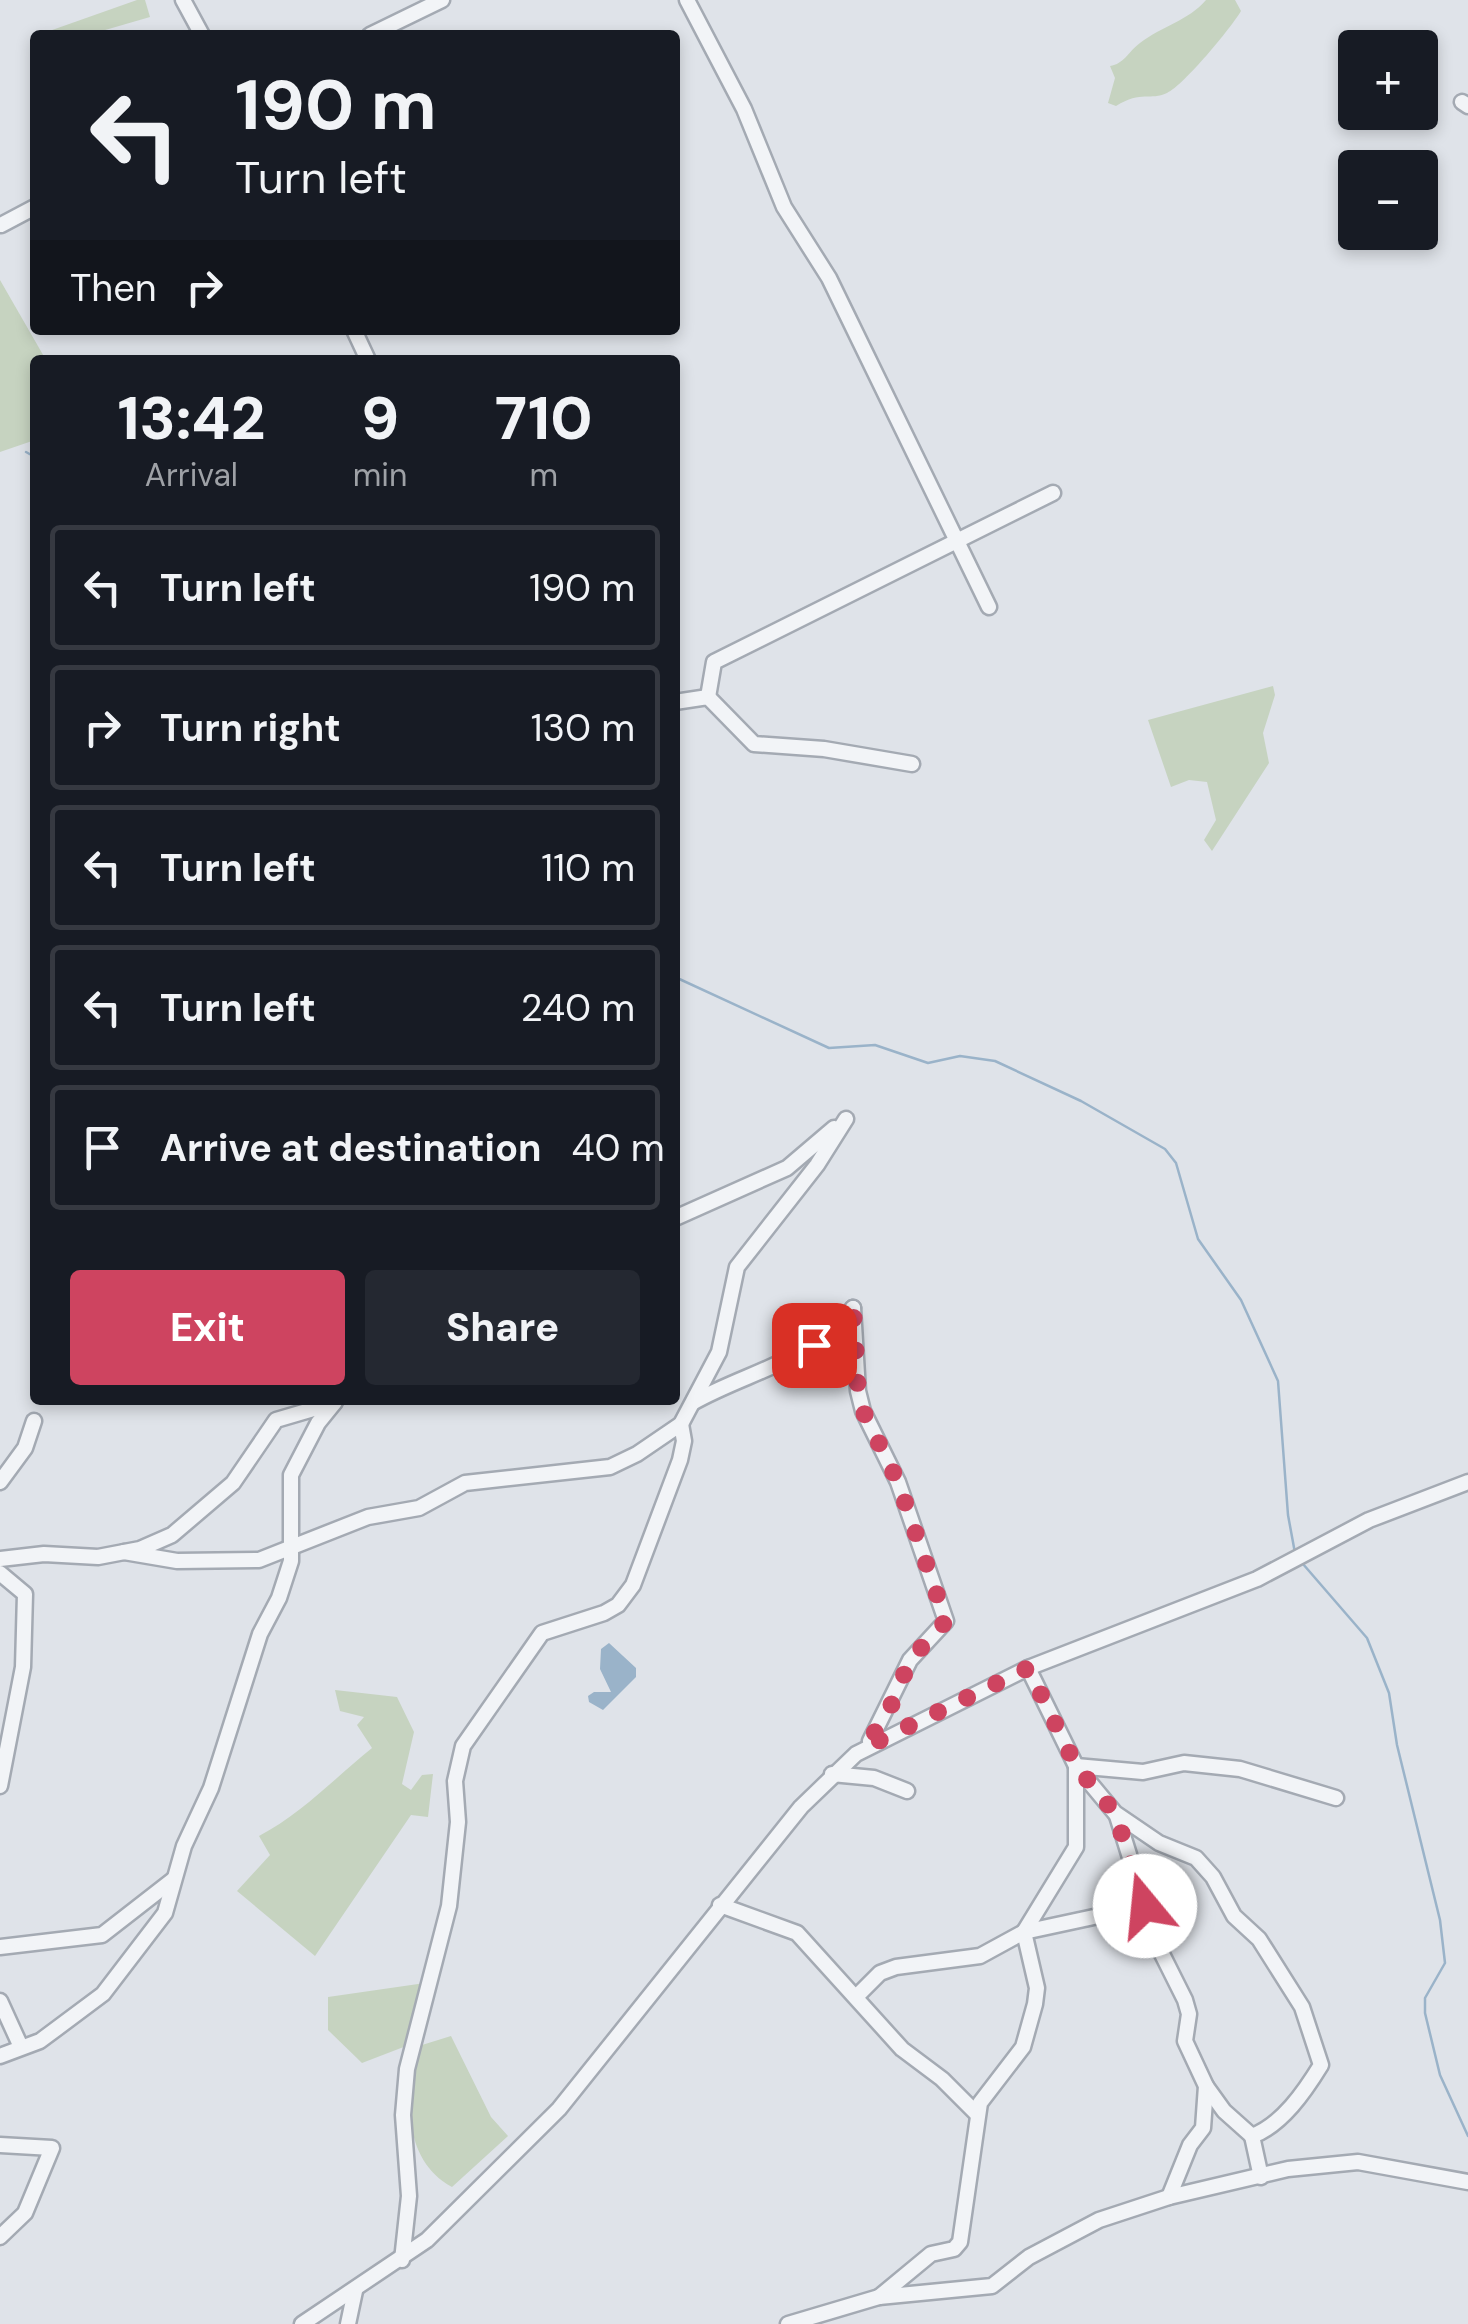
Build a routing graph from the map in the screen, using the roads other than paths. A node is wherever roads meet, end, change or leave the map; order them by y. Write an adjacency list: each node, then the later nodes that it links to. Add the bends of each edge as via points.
1 (182, 0): 4 (street)
2 (442, 0): 5 (street)
3 (687, 0): 9 (street, via 744,109 784,206 829,278)
4 (199, 30)
5 (380, 30)
6 (30, 210): 7 (street)
7 (1, 225)
8 (1053, 492): 9 (street)
9 (957, 540): 10 (street); 11 (street, via 714,662)
10 (989, 607)
11 (708, 697): 12 (street); 13 (street, via 754,744)
12 (680, 701)
13 (912, 764)
14 (680, 1216): 15 (street, via 787,1168 846,1118 737,1267 720,1352)
15 (694, 1402): 19 (street); 28 (street, via 800,1354 836,1331 853,1308 863,1411 898,1482 946,1621 910,1660)
16 (326, 1405): 23 (street, via 276,1420 216,1500 172,1535)
17 (335, 1405): 22 (street, via 291,1474)
18 (34, 1421): 20 (street)
19 (681, 1424): 22 (street, via 610,1467 466,1483 418,1508 312,1536); 53 (street, via 680,1460 639,1576 618,1605 542,1634 463,1746 449,1906 407,2069 409,2196)
20 (0, 1482)
21 (1468, 1482): 27 (street, via 1369,1520 1258,1579)
22 (290, 1551): 23 (street, via 235,1562); 35 (street, via 280,1598 260,1634)
23 (124, 1552): 24 (street)
24 (0, 1560)
25 (0, 1573): 26 (street)
26 (6, 1589): 31 (street, via 25,1594 23,1667)
27 (1028, 1668): 28 (street); 29 (street)
28 (866, 1747): 30 (street)
29 (1076, 1766): 33 (street, via 1240,1769); 34 (street); 38 (street, via 1076,1846)
30 (832, 1774): 32 (street); 36 (street)
31 (0, 1786)
32 (907, 1790)
33 (1336, 1798)
34 (1115, 1813): 37 (street); 47 (street, via 1206,1868 1302,2007 1321,2064 1266,2131)
35 (176, 1877): 39 (street, via 102,1936); 43 (street, via 165,1913 104,1994 40,2042)
36 (720, 1905): 40 (street, via 798,1933); 53 (street, via 566,2101)
37 (1145, 1906): 38 (street); 45 (street, via 1185,2000 1185,2041)
38 (1024, 1932): 40 (street, via 980,1956 887,1970); 46 (street, via 1037,1988 1030,2026 1018,2056 982,2096)
39 (0, 1947)
40 (857, 1996): 46 (street, via 902,2049)
41 (0, 2000): 43 (street)
42 (0, 2027): 43 (street)
43 (21, 2048): 44 (street)
44 (0, 2056)
45 (1206, 2086): 47 (street); 51 (street, via 1203,2128)
46 (976, 2114): 55 (street, via 959,2246 931,2254)
47 (1252, 2136): 49 (street)
48 (0, 2145): 52 (street, via 52,2148 31,2204)
49 (1261, 2177): 50 (street, via 1358,2162); 51 (street)
50 (1468, 2182)
51 (1169, 2197): 55 (street, via 1071,2232 992,2286)
52 (0, 2237)
53 (402, 2260): 54 (street)
54 (355, 2291): 56 (street); 57 (street)
55 (879, 2297): 58 (street)
56 (306, 2323)
57 (348, 2324)
58 (788, 2324)

